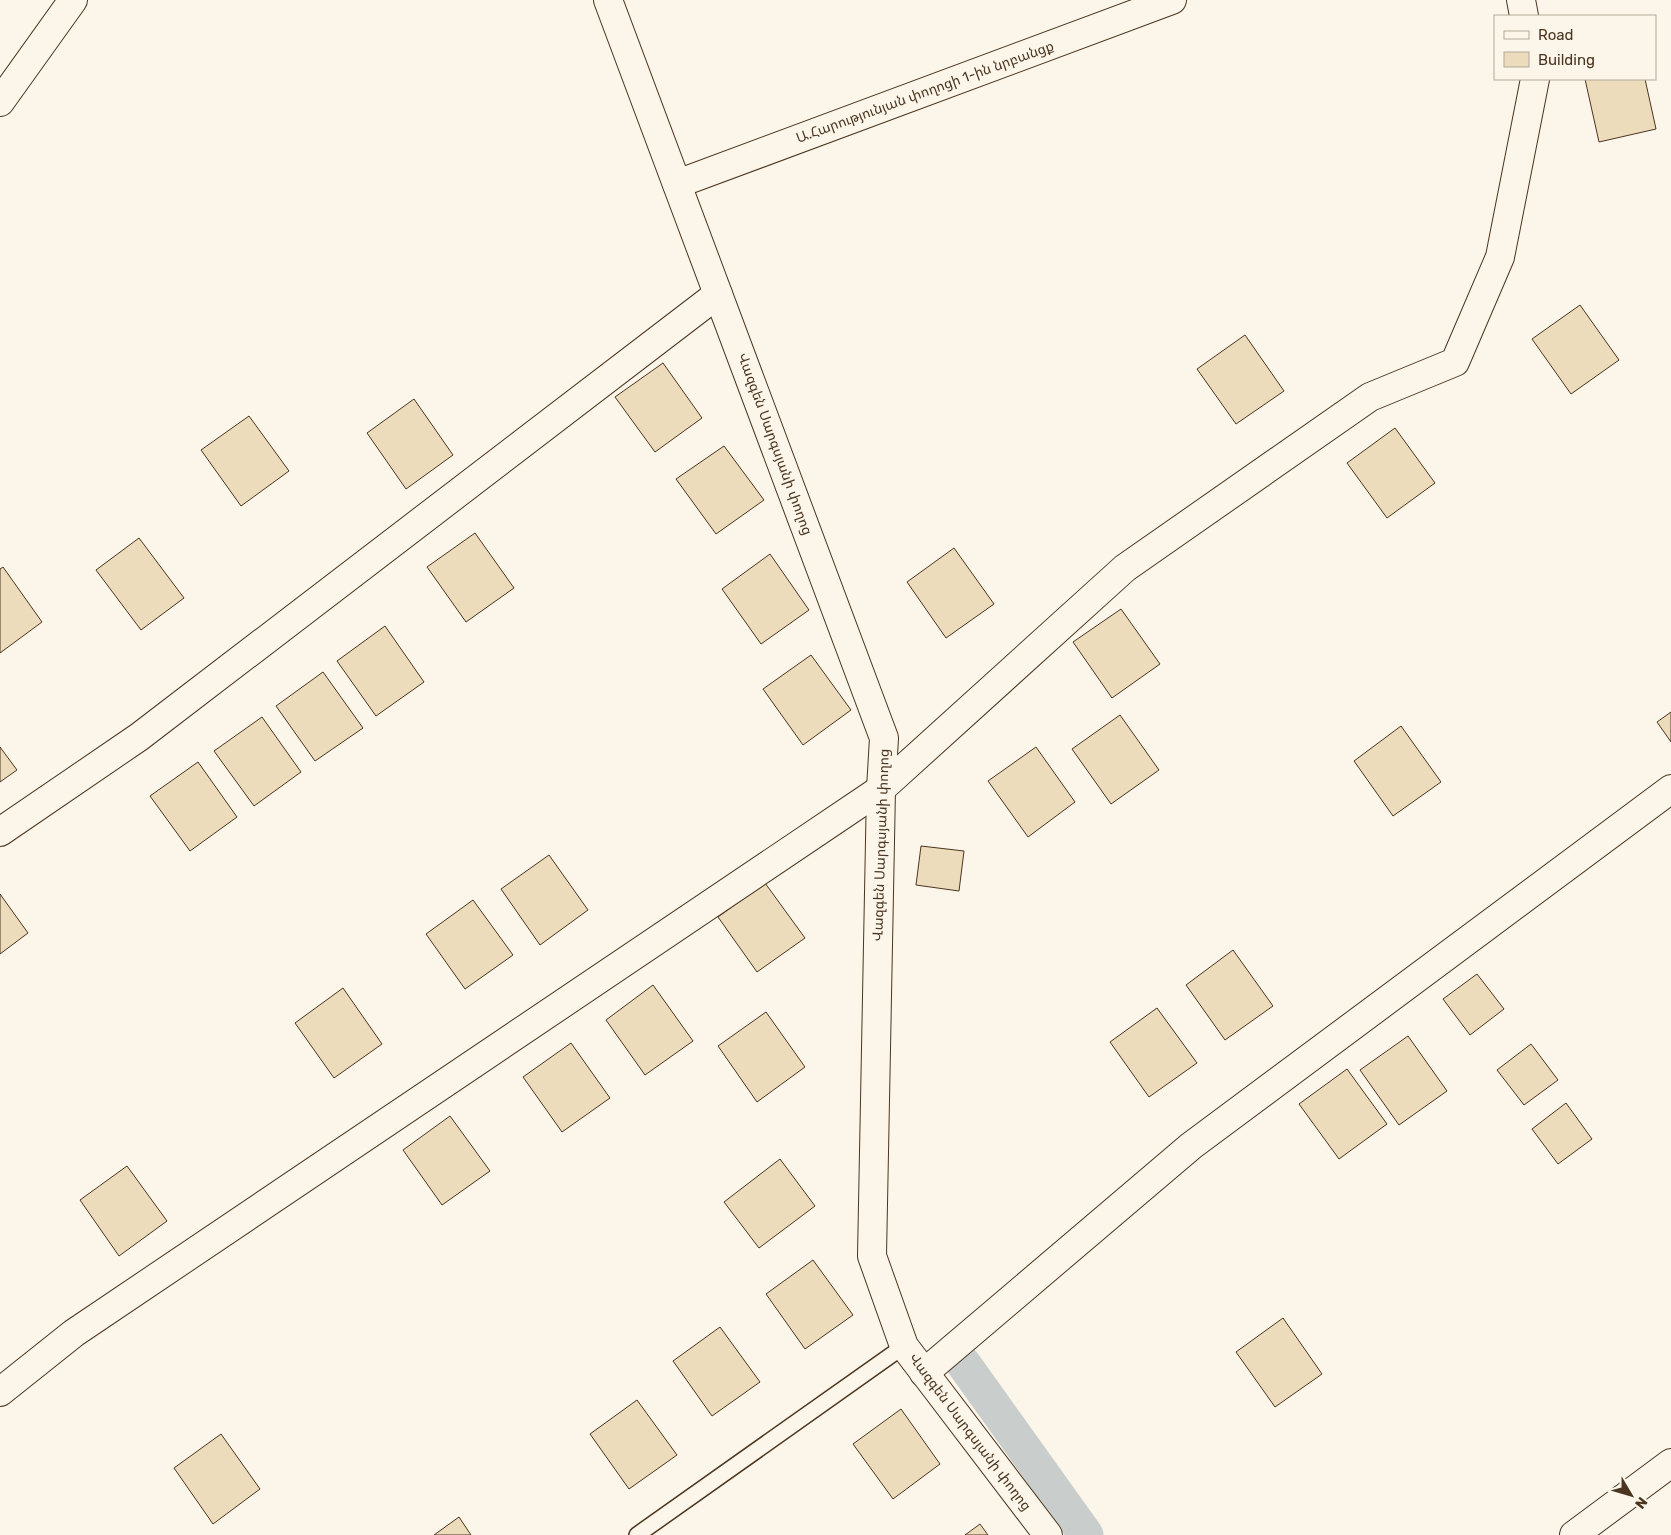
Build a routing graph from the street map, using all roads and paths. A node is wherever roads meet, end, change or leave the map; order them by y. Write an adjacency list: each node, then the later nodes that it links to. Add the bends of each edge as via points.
1 (73, 0): 7 (street)
2 (608, 0): 8 (street, Վազգեն Սարգսյանի փողոց)
3 (1172, 0): 8 (street, Ա.Հարությունյան փողոցի 1-ին նրբանցք)
4 (1521, 0): 5 (street)
5 (1524, 15)
6 (1535, 80): 10 (street, via 1500,257 1455,362 1370,397 1125,568)
7 (0, 102)
8 (677, 184): 9 (street, Վազգեն Սարգսյանի փողոց)
9 (718, 294): 10 (street, Վազգեն Սարգսյանի փողոց, via 884,738); 12 (street, via 139,737)
10 (881, 789): 13 (street, Վազգեն Սարգսյանի փողոց, via 872,1256); 15 (street, via 74,1333)
11 (1671, 789): 14 (street, via 1191,1146)
12 (0, 832)
13 (904, 1346): 14 (street, Վազգեն Սարգսյանի փողոց); 17 (lane)
14 (924, 1372): 18 (street, Վազգեն Սարգսյանի փողոց)
15 (0, 1392)
16 (1671, 1463): 19 (street)
17 (637, 1535)
18 (1048, 1535)
19 (1574, 1535)

